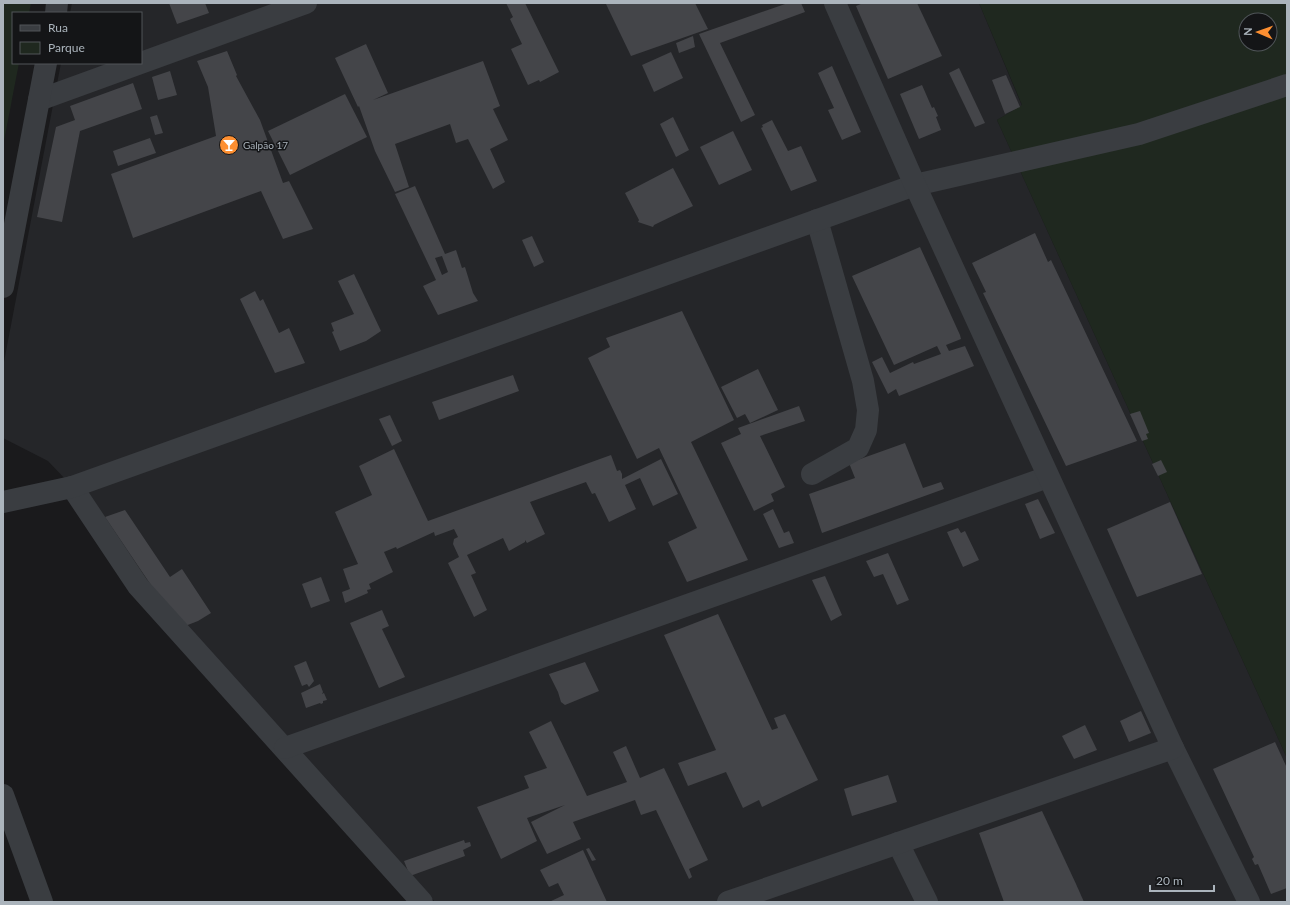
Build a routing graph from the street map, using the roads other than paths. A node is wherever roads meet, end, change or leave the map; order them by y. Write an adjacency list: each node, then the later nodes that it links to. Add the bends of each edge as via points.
1 (306, 3): 3 (lane)
2 (835, 3): 8 (lane)
3 (142, 63)
4 (46, 64): 7 (lane)
5 (138, 64): 7 (lane)
6 (1287, 85): 8 (lane, via 1139,134)
7 (39, 100): 10 (lane)
8 (915, 185): 9 (lane); 12 (lane)
9 (817, 220): 11 (lane, via 863,381 868,410 866,430 858,448); 13 (lane)
10 (3, 287)
11 (812, 474)
12 (1048, 477): 15 (lane); 16 (lane)
13 (72, 487): 14 (lane); 15 (lane, via 138,586)
14 (3, 502)
15 (285, 748): 20 (lane)
16 (1173, 748): 18 (lane); 23 (lane)
17 (3, 795): 19 (lane)
18 (898, 843): 21 (lane); 22 (lane)
19 (42, 902)
20 (422, 902)
21 (728, 902)
22 (926, 902)
23 (1249, 902)

